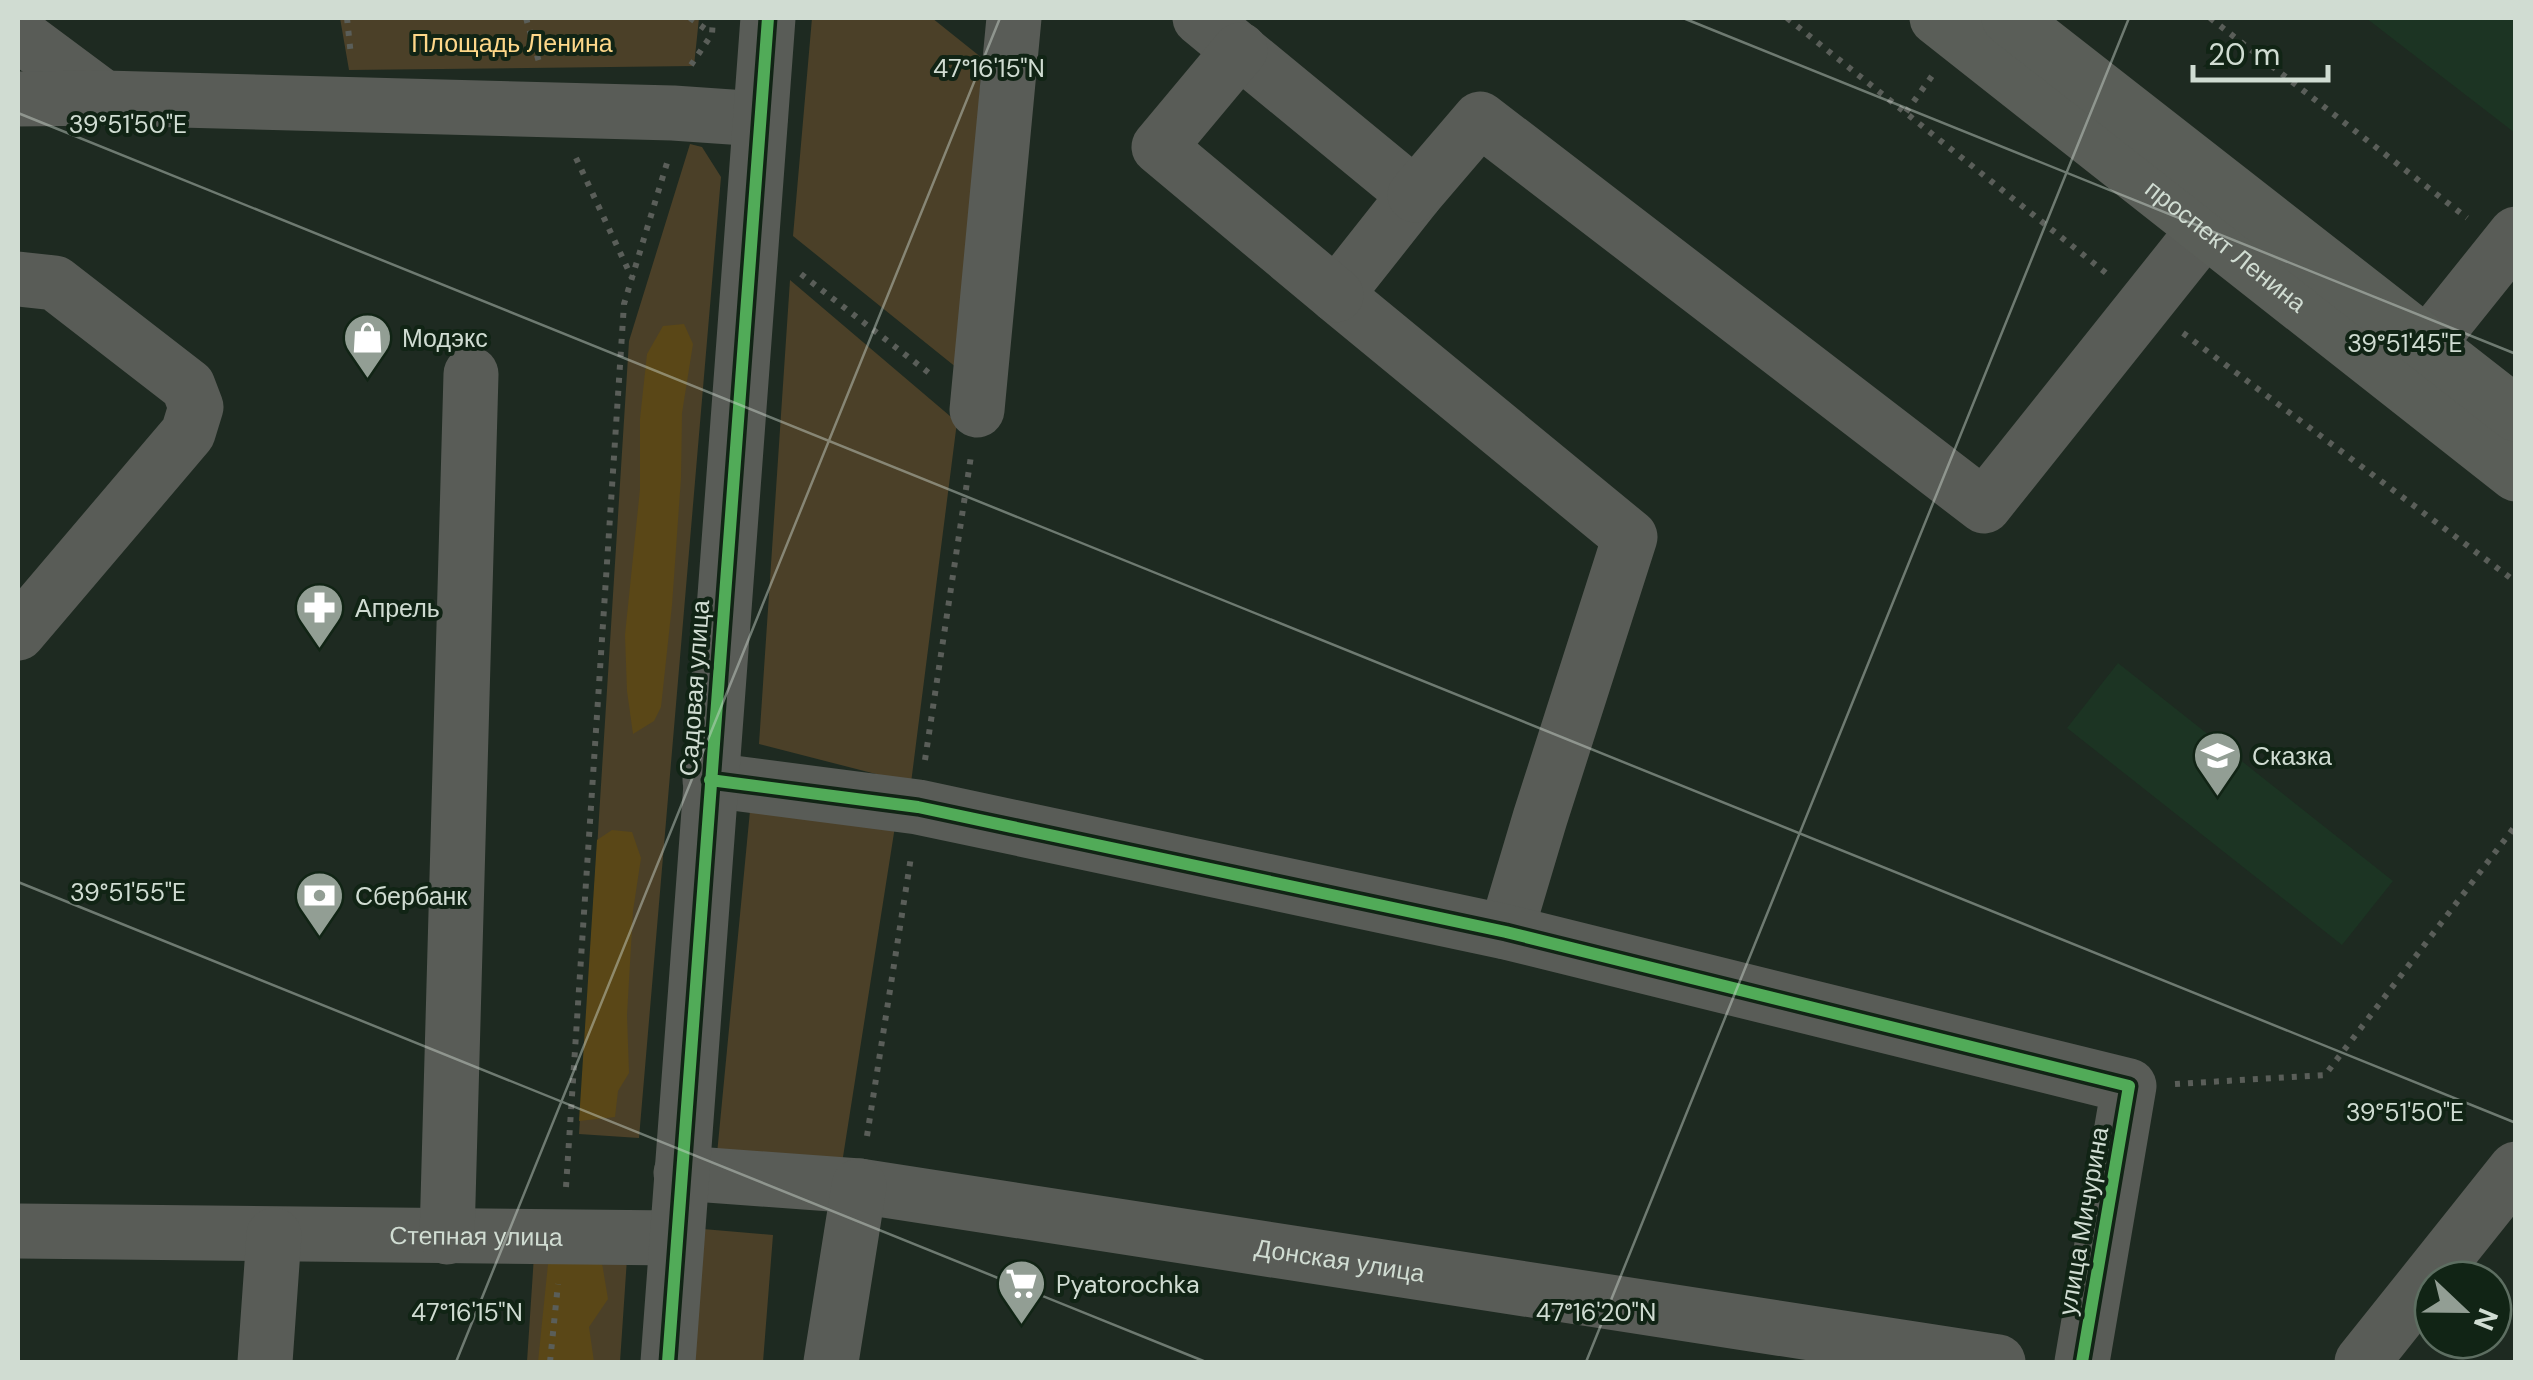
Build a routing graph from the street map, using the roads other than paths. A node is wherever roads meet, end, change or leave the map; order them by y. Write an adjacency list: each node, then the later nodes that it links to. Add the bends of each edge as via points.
1 (768, 18): 9 (street, Садовая улица)
2 (1014, 18): 17 (street)
3 (1937, 18): 11 (main road, проспект Ленина)
4 (2009, 18): 15 (main road, проспект Ленина)
5 (18, 34): 7 (street)
6 (1220, 34): 10 (street); 14 (street, via 1159,147)
7 (104, 98): 8 (street); 9 (street)
8 (18, 99)
9 (760, 120): 21 (street, Садовая улица)
10 (1415, 195): 11 (street, via 1480,119 1984,506); 14 (street)
11 (2206, 229): 19 (main road, проспект Ленина)
12 (2510, 241): 15 (street)
13 (18, 278): 20 (street, via 55,283 188,386 196,407 188,433)
14 (1336, 295): 22 (street, via 1630,537)
15 (2427, 345): 18 (main road, проспект Ленина)
16 (470, 374): 28 (street)
17 (978, 410)
18 (2516, 414)
19 (2516, 474)
20 (18, 632)
21 (710, 780): 22 (street, via 918,808); 24 (street, Садовая улица)
22 (1506, 932): 34 (street, улица Мичурина, via 2129,1086)
23 (2516, 1169): 35 (street)
24 (681, 1172): 25 (street, Донская улица); 29 (street, Садовая улица)
25 (859, 1186): 32 (street); 33 (street, Донская улица)
26 (18, 1231): 27 (street, Степная улица)
27 (274, 1235): 28 (street, Степная улица); 30 (street)
28 (446, 1237): 29 (street, Степная улица)
29 (676, 1238): 31 (street, Садовая улица)
30 (265, 1362)
31 (668, 1362)
32 (832, 1362)
33 (1998, 1362)
34 (2082, 1362)
35 (2362, 1362)

